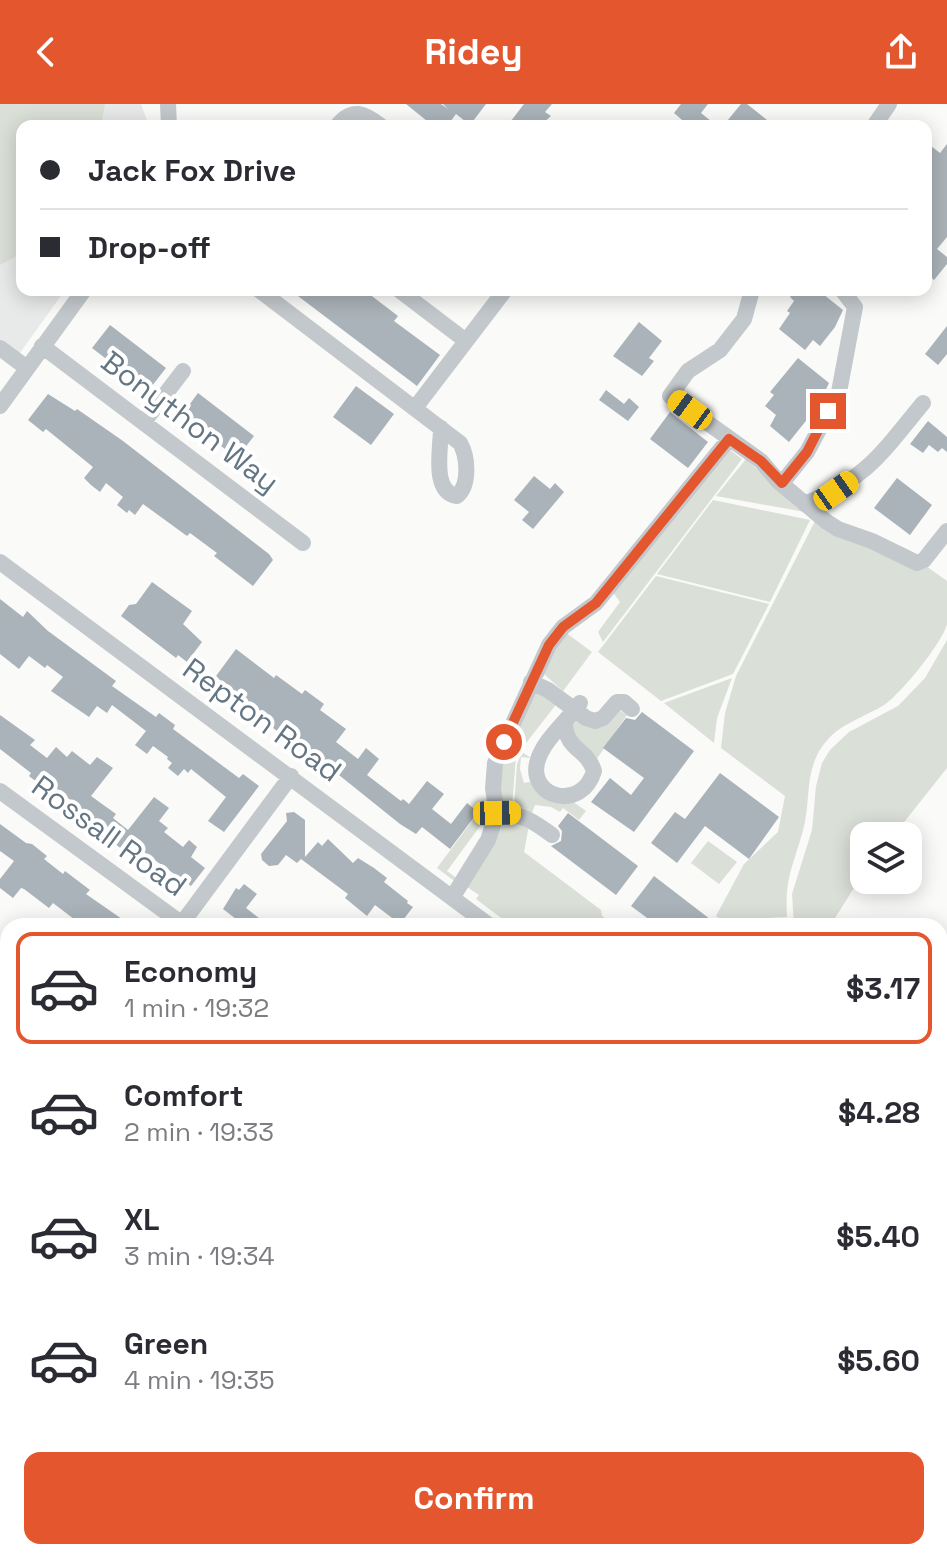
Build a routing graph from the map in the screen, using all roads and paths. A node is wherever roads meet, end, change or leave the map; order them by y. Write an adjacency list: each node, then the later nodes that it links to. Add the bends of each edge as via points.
1 (342, 120): 2 (street, via 355,112)
2 (372, 120)
3 (80, 296): 10 (street)
4 (267, 296): 16 (street)
5 (407, 296): 9 (street)
6 (500, 296): 9 (street)
7 (750, 296): 19 (street, via 744,319 728,339 688,371 670,396)
8 (847, 296): 20 (street, via 855,307 839,392 807,452)
9 (466, 341): 16 (street)
10 (42, 346): 12 (street); 17 (street, Bonython Way)
11 (0, 348): 12 (street)
12 (27, 368): 15 (street)
13 (183, 371): 17 (street)
14 (923, 403): 21 (street, via 864,472)
15 (0, 406)
16 (415, 408): 18 (street)
17 (144, 422): 23 (street, Bonython Way)
18 (441, 428)
19 (729, 439): 20 (street); 25 (street, via 596,603 563,627)
20 (782, 483): 21 (street)
21 (805, 504): 22 (street, via 838,529 917,563)
22 (947, 531)
23 (303, 543)
24 (0, 562): 28 (street, Repton Road)
25 (531, 682): 27 (street); 30 (street, via 495,763)
26 (632, 709): 27 (street, via 617,702 595,721)
27 (574, 712): 27 (street, via 566,736 592,762 594,771 584,790 564,797 543,787 537,761)
28 (291, 776): 32 (street, Repton Road); 34 (street)
29 (0, 791): 33 (street, Rossall Road)
30 (497, 813): 31 (street, via 529,818); 32 (street, via 483,851)
31 (552, 835)
32 (452, 898): 35 (street, Repton Road)
33 (172, 918)
34 (187, 918)
35 (479, 918)

